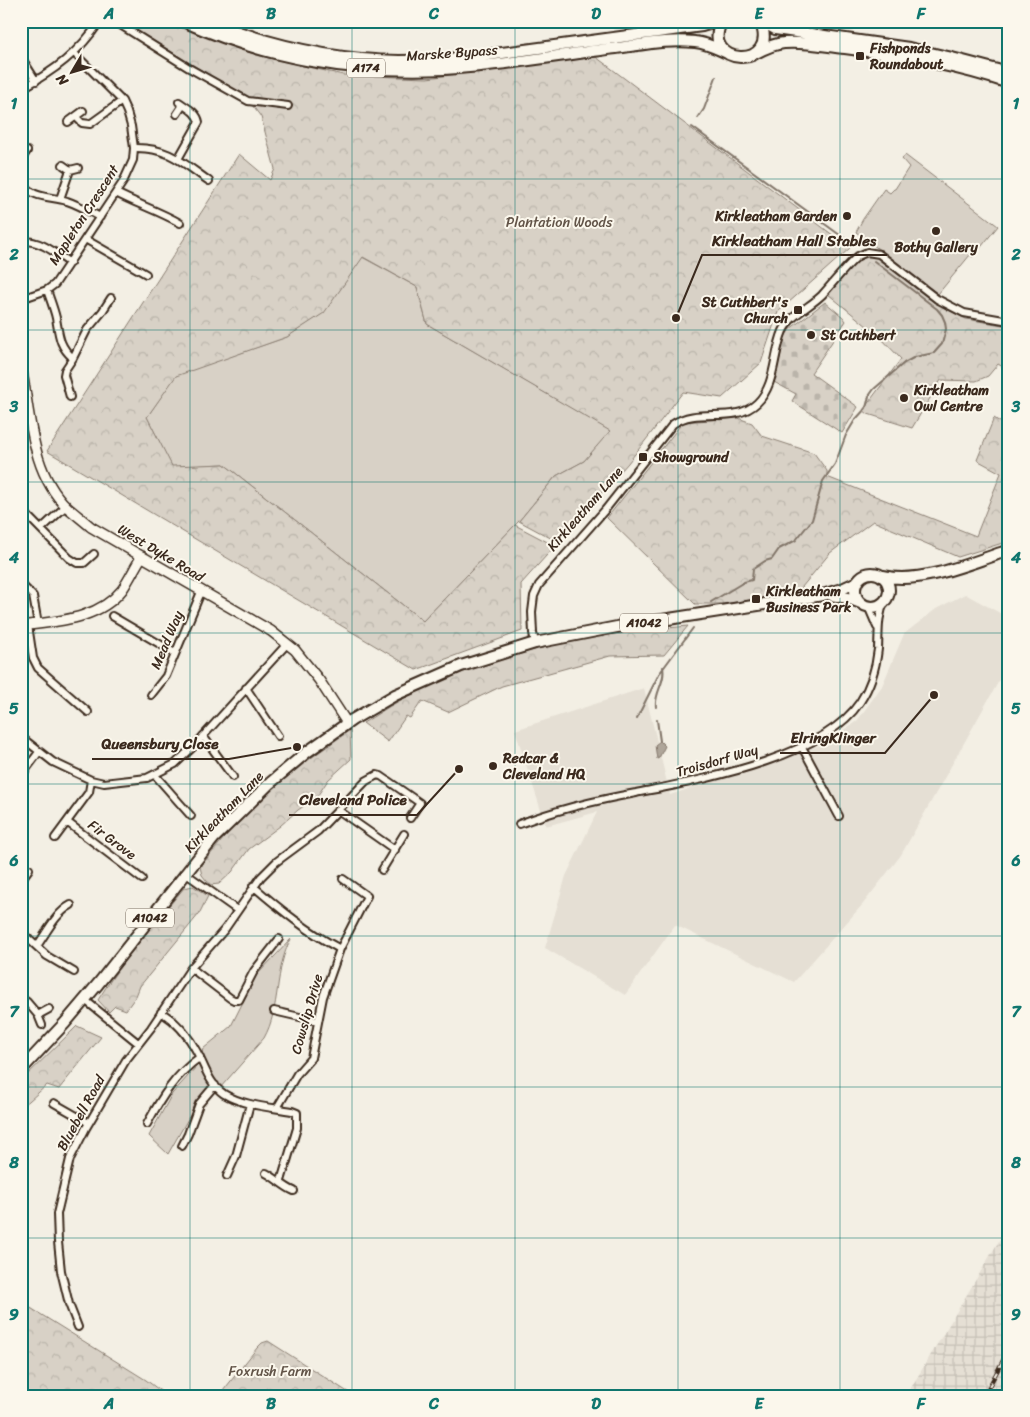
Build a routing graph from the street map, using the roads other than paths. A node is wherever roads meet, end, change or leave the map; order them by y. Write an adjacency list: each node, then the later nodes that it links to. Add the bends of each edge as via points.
1 (24, 21): 8 (street)
2 (100, 21): 11 (street)
3 (114, 21): 18 (street, via 248,101)
4 (183, 21): 9 (main road, Marske Bypass / A174, via 265,52 335,66 390,70 445,69 679,42 701,43)
5 (208, 21): 6 (main road, Marske Bypass / A174, via 302,50 399,61 480,56)
6 (720, 21): 9 (main road, A174, via 718,40)
7 (761, 21): 10 (main road, via 764,34); 13 (main road, via 775,29 909,48)
8 (21, 24)
9 (727, 53): 10 (main road, A174, via 744,58)
10 (756, 53): 15 (main road, A174, via 776,44 823,45 912,59)
11 (74, 54): 14 (street); 17 (street, Mapleton Crescent)
12 (21, 57): 14 (street)
13 (1009, 73)
14 (36, 81): 16 (street)
15 (1009, 83)
16 (21, 89)
17 (122, 101): 21 (street, via 90,124 82,123); 23 (street, Mapleton Crescent, via 132,126)
18 (288, 106)
19 (83, 111): 21 (street)
20 (177, 114): 24 (street, via 181,104 193,111 199,122)
21 (76, 117): 22 (street)
22 (68, 122)
23 (134, 148): 24 (street, via 153,148); 30 (street, Mapleton Crescent, via 128,174)
24 (178, 159): 28 (street, via 207,179)
25 (63, 165): 27 (street)
26 (78, 168): 27 (street)
27 (70, 170): 31 (street)
28 (208, 171)
29 (21, 182): 31 (street, via 33,194)
30 (116, 193): 32 (street, Mapleton Crescent); 33 (street)
31 (60, 199): 32 (street)
32 (100, 216): 36 (street, Mapleton Crescent)
33 (172, 219): 34 (street); 35 (street)
34 (180, 223)
35 (167, 226)
36 (85, 239): 38 (street, Mapleton Crescent); 39 (street)
37 (21, 241): 38 (street, via 46,246)
38 (70, 263): 42 (street, Mapleton Crescent)
39 (140, 271): 40 (street); 41 (street)
40 (146, 274)
41 (136, 279)
42 (47, 290): 44 (street, Mapleton Crescent); 46 (street, via 56,316 58,337)
43 (111, 298): 46 (street, via 87,330)
44 (21, 299)
45 (1009, 321): 68 (street, Kirkleatham Lane, via 964,313 937,299 879,254 867,252 858,256 785,327 767,390 758,402 736,413 690,416 673,424 605,510 546,576 532,605)
46 (73, 358): 49 (street, via 64,370)
47 (21, 368): 48 (street, West Dyke Road)
48 (23, 386): 50 (street, West Dyke Road, via 38,460 52,488)
49 (70, 397)
50 (66, 506): 52 (street); 55 (street, West Dyke Road, via 91,527)
51 (21, 509): 52 (street)
52 (41, 529): 54 (street, via 78,563 84,563)
53 (1009, 550): 57 (main road, A1042)
54 (94, 554)
55 (142, 556): 60 (street, West Dyke Road); 65 (street, via 122,590 104,608 79,617)
56 (884, 576): 57 (main road, A1042); 58 (main road, A1042, via 869,572); 62 (main road, via 889,586)
57 (918, 577): 62 (main road, A1042)
58 (857, 582): 61 (main road, Kirkleatham Lane / A1042); 63 (main road, via 855,593)
59 (21, 584): 65 (street, via 33,596)
60 (201, 592): 69 (street, West Dyke Road, via 271,631); 70 (street, Mead Way)
61 (823, 595): 63 (main road, Kirkleatham Lane / A1042, via 848,598); 68 (main road, Kirkleatham Lane / A1042)
62 (887, 599): 63 (main road, A1042, via 877,606); 67 (street, Troisdorf Way)
63 (864, 605): 67 (street, Troisdorf Way)
64 (112, 616): 70 (street)
65 (38, 624): 66 (street)
66 (25, 626): 73 (street, via 38,668)
67 (877, 628): 78 (street, Troisdorf Way, via 878,650 874,669 861,701 841,724)
68 (536, 642): 74 (main road, Kirkleatham Lane / A1042, via 461,666 394,695)
69 (287, 644): 71 (street); 74 (street, West Dyke Road, via 319,680)
70 (175, 653): 72 (street, Mead Way, via 166,676)
71 (246, 688): 75 (street, via 276,732); 76 (street)
72 (151, 695)
73 (88, 712)
74 (347, 723): 95 (main road, Kirkleatham Lane / A1042, via 257,795)
75 (268, 734)
76 (203, 736): 80 (street, via 175,764); 82 (street, via 232,775)
77 (21, 737): 79 (street)
78 (802, 747): 86 (street); 89 (street, Troisdorf Way, via 763,762 677,786 589,804)
79 (39, 752): 81 (street); 83 (street)
80 (155, 775): 83 (street, via 118,782); 85 (street)
81 (21, 776)
82 (224, 779)
83 (91, 780): 88 (street, via 88,792)
84 (338, 810): 87 (street, via 366,780 377,775 420,803); 92 (street); 99 (street, via 318,831 276,862)
85 (188, 816)
86 (839, 816)
87 (410, 818)
88 (67, 822): 91 (street); 96 (street, Fir Grove)
89 (519, 824)
90 (404, 834): 92 (street)
91 (56, 838)
92 (395, 850): 94 (street)
93 (29, 869): 98 (street)
94 (382, 870)
95 (185, 873): 101 (street); 109 (main road, Kirkleatham Lane / A1042)
96 (142, 879)
97 (343, 879): 105 (street, Cowslip Drive, via 368,896)
98 (21, 880)
99 (253, 886): 101 (street); 105 (street, via 303,926)
100 (71, 905): 104 (street, via 58,915)
101 (237, 910): 106 (street)
102 (21, 932): 104 (street)
103 (279, 939): 106 (street, via 254,971 239,1000 230,998)
104 (37, 946): 107 (street)
105 (340, 949): 114 (street, Cowslip Drive)
106 (191, 968): 112 (street)
107 (74, 972)
108 (21, 998): 113 (street)
109 (85, 1000): 116 (street); 118 (main road, Kirkleatham Lane / A1042)
110 (49, 1009): 113 (street)
111 (274, 1011): 114 (street)
112 (161, 1012): 116 (street, Bluebell Road); 117 (street, via 180,1026)
113 (38, 1015): 115 (street)
114 (317, 1021): 122 (street, Cowslip Drive, via 311,1058 297,1074)
115 (42, 1025)
116 (138, 1043): 123 (street, Bluebell Road)
117 (200, 1057): 119 (street); 124 (street, via 176,1077)
118 (22, 1067)
119 (214, 1085): 121 (street, via 225,1095); 125 (street, via 199,1104)
120 (54, 1103): 123 (street)
121 (250, 1104): 122 (street); 127 (street, via 236,1156)
122 (277, 1108): 128 (street, via 297,1113 297,1128)
123 (89, 1123): 130 (street, Bluebell Road, via 70,1159 57,1214 61,1271)
124 (147, 1124)
125 (182, 1146)
126 (266, 1173): 128 (street)
127 (226, 1176)
128 (281, 1181): 129 (street)
129 (294, 1191)
130 (78, 1327)

